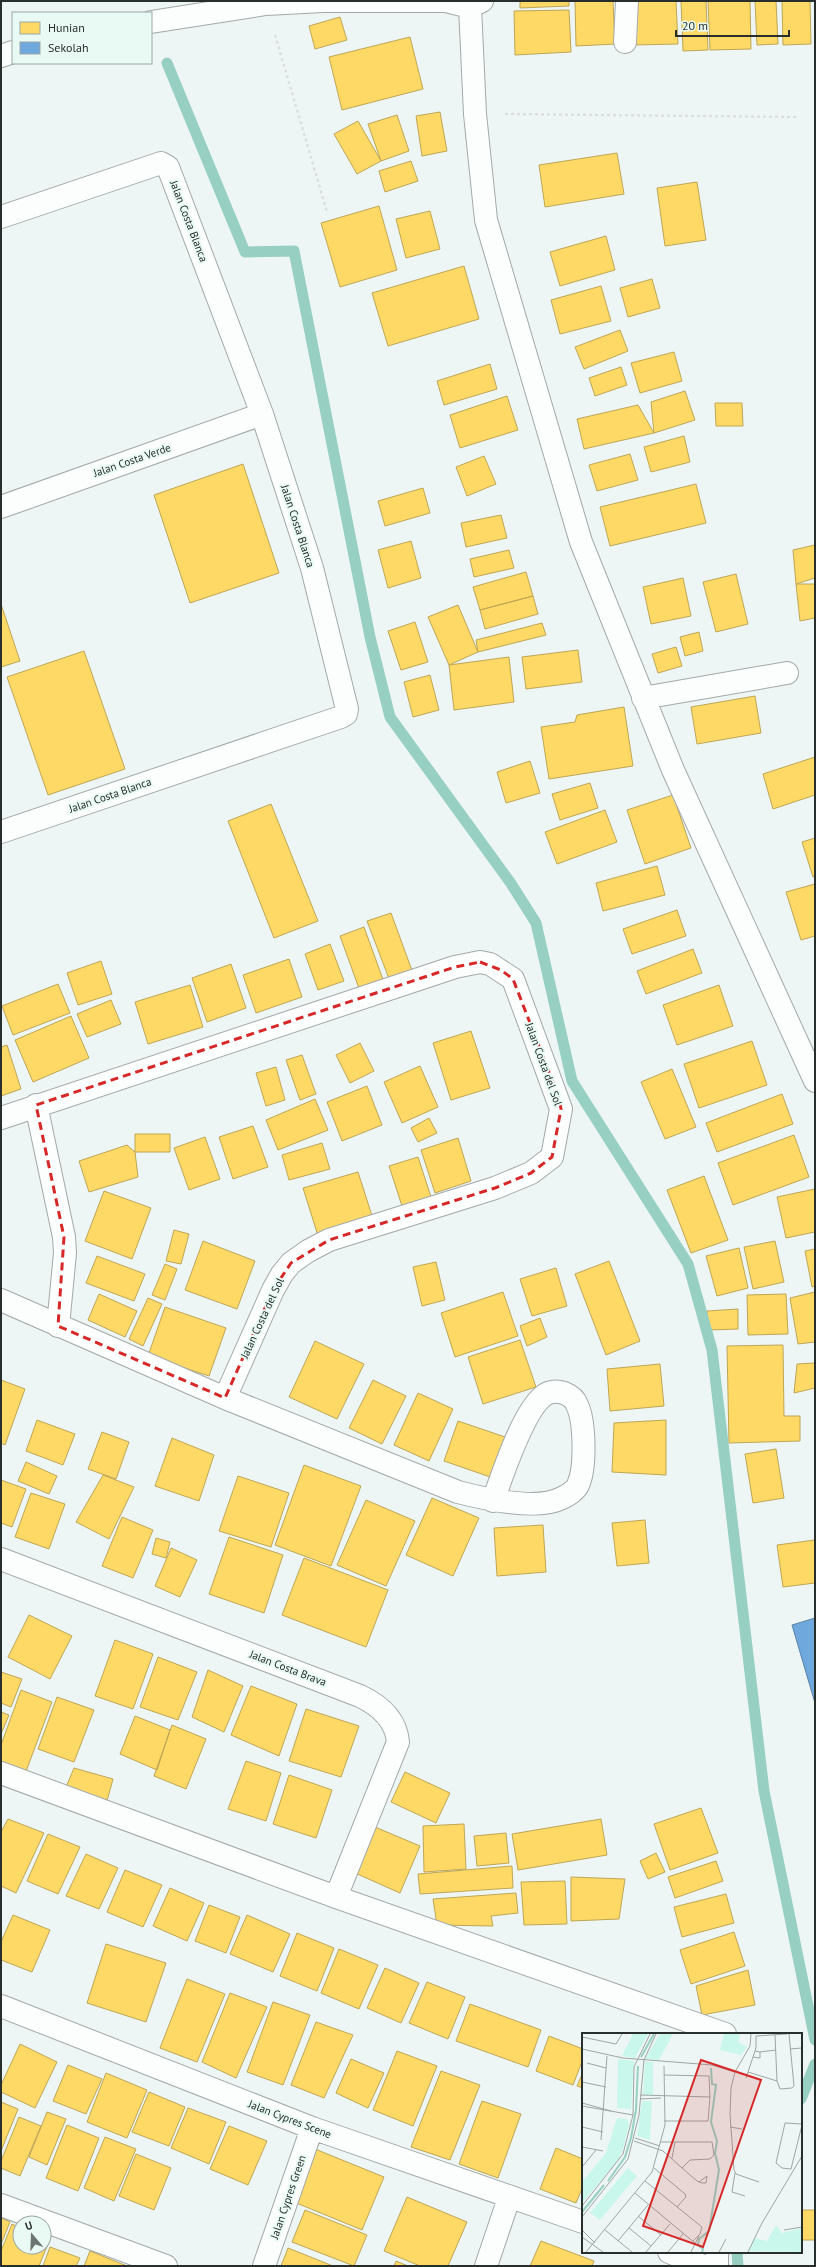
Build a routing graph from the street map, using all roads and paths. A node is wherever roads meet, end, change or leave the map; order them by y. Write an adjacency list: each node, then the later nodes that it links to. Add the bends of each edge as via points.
1 (627, 1): 5 (street)
2 (266, 4): 3 (street, via 322,1); 4 (street); 10 (path)
3 (477, 4): 8 (street)
4 (152, 22)
5 (625, 42)
6 (12, 52): 7 (street)
7 (1, 56)
8 (475, 114): 9 (path); 15 (street, via 482,195 493,246 581,542)
9 (796, 117)
10 (327, 212)
11 (1, 217): 12 (street, Jalan Costa Blanca, via 162,162 168,167)
12 (262, 414): 13 (street, Jalan Costa Verde); 16 (street, Jalan Costa Blanca, via 312,568 346,698 346,714)
13 (1, 507)
14 (787, 673): 15 (street)
15 (643, 698): 17 (street, via 673,770)
16 (1, 832)
17 (815, 1081)
18 (36, 1105): 19 (street, Jalan Costa del Sol); 21 (street, via 64,1237 65,1253); 22 (street, Jalan Costa del Sol, via 455,967 480,962 490,964 513,979 559,1098 561,1109 552,1157 531,1173 495,1188 329,1240 296,1259 282,1274 273,1290)
19 (1, 1118)
20 (1, 1300): 21 (street)
21 (58, 1326): 22 (street)
22 (225, 1398): 23 (street, via 458,1492)
23 (493, 1501): 23 (street, via 547,1503 563,1498 578,1487 583,1433 577,1403 568,1395 553,1391 547,1393 534,1406 512,1448)
24 (1, 1559): 26 (street, Jalan Costa Brava, via 377,1704 397,1732 398,1742)
25 (1, 1773): 26 (street)
26 (336, 1897): 28 (street)
27 (1, 2006): 29 (street, Jalan Cypres Scene)
28 (722, 2033)
29 (312, 2128): 30 (street, Jalan Cypres Scene); 36 (street, Jalan Cypres Green)
30 (509, 2198): 32 (street, Jalan Cypres Scene); 37 (street)
31 (1, 2205): 35 (street)
32 (582, 2222)
33 (672, 2253): 38 (street)
34 (717, 2253): 39 (street)
35 (166, 2266)
36 (264, 2266)
37 (486, 2266)
38 (703, 2266)
39 (717, 2266)

